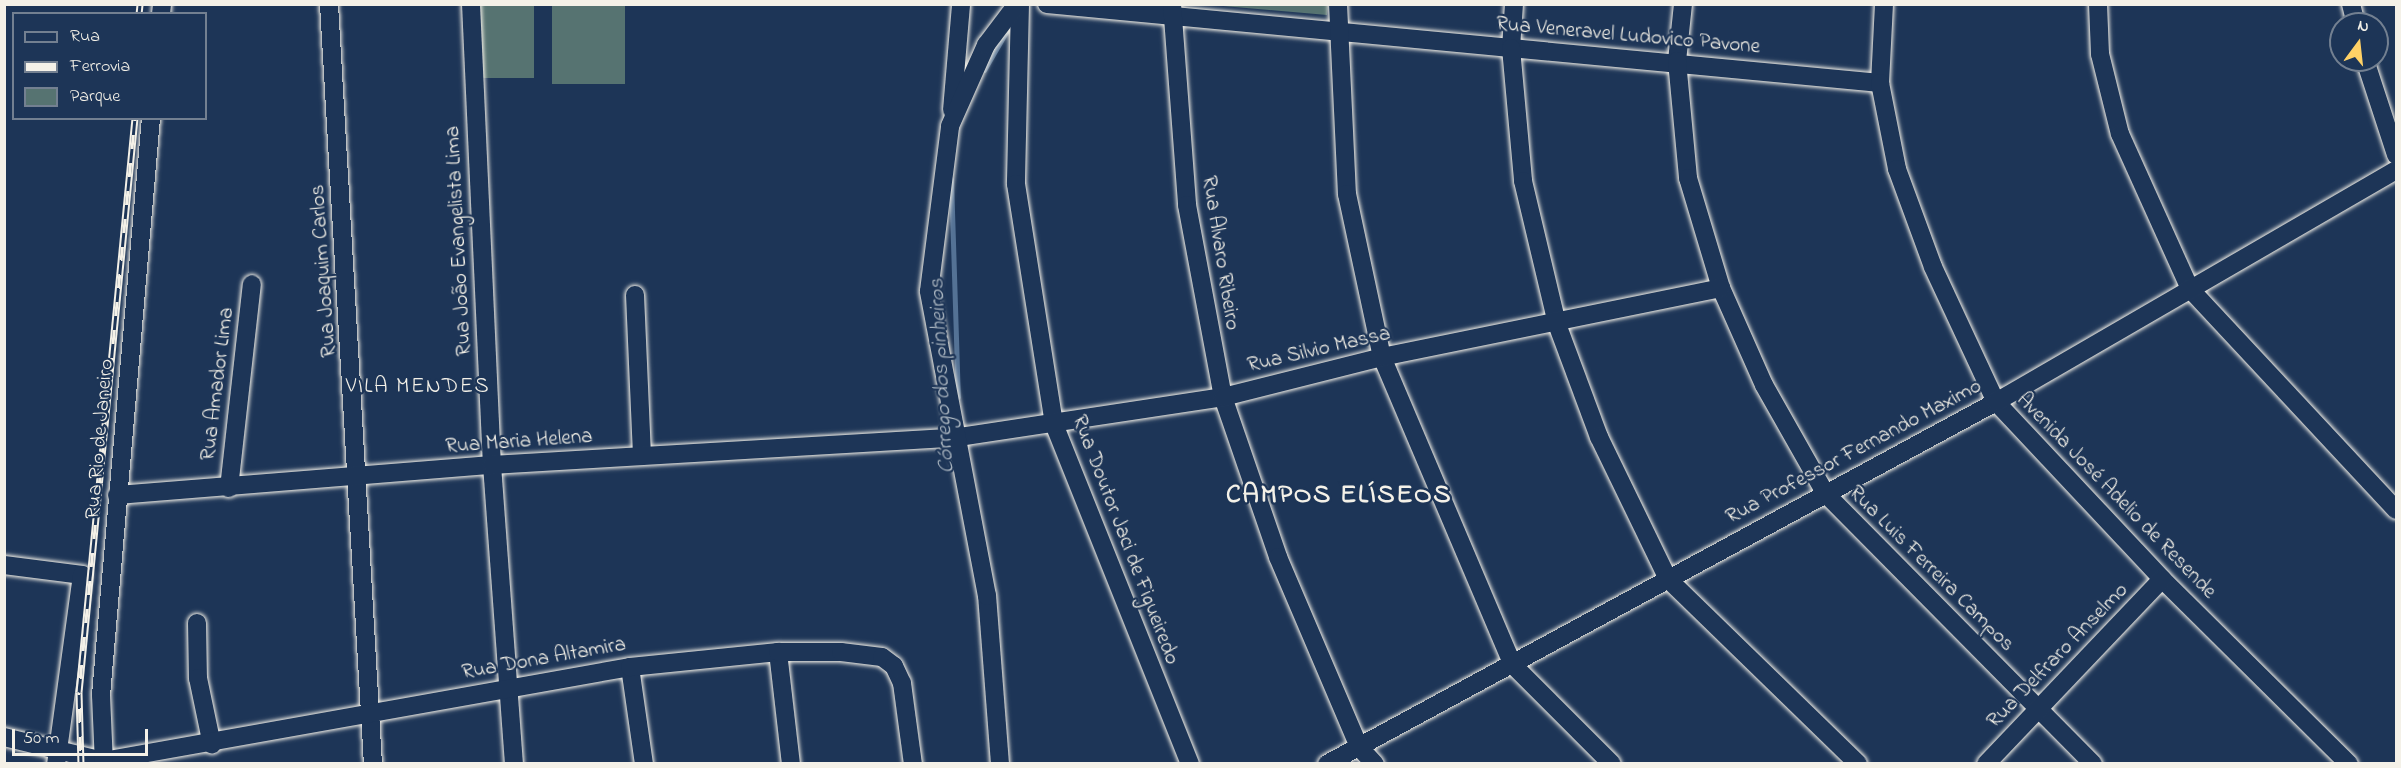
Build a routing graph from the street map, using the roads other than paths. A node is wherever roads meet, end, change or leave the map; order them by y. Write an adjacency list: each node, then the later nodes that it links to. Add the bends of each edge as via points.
1 (329, 4): 34 (street, Rua Joaquim Carlos)
2 (471, 4): 33 (street, Rua João Evangelista Lima)
3 (961, 4): 18 (street)
4 (1019, 4): 18 (street, via 986,45); 29 (street, Rua Doutor Jaci de Figueiredo, via 1016,184)
5 (1047, 4): 11 (street, Rua Veneravel Ludovico Pavone)
6 (1338, 4): 12 (street)
7 (1514, 4): 13 (street)
8 (1683, 4): 14 (street, Rua Luis Ferreira Campos)
9 (1884, 4): 16 (street, Avenida José Adelio de Resende)
10 (2098, 4): 23 (street, via 2100,54 2120,134)
11 (1172, 11): 12 (street, Rua Veneravel Ludovico Pavone); 27 (street, Rua Alvaro Ribeiro, via 1187,205)
12 (1336, 32): 13 (street, Rua Veneravel Ludovico Pavone); 26 (street, via 1347,194)
13 (1511, 48): 14 (street, Rua Veneravel Ludovico Pavone); 25 (street, via 1523,181)
14 (1677, 61): 16 (street, Rua Veneravel Ludovico Pavone); 22 (street, Rua Luis Ferreira Campos, via 1688,178)
15 (2369, 72): 19 (street)
16 (1880, 83): 28 (street, Avenida José Adelio de Resende, via 1901,180 1933,267)
17 (151, 120): 37 (street, Rua Rio de Janeiro)
18 (950, 126): 30 (street, via 929,291)
19 (2397, 155)
20 (2397, 170): 23 (street, Rua Professor Fernando Maximo)
21 (252, 284): 35 (street, Rua Amador Lima)
22 (1721, 288): 25 (street, Rua Silvio Massa); 36 (street, Rua Luis Ferreira Campos, via 1764,385)
23 (2190, 289): 28 (street, Rua Professor Fernando Maximo); 38 (street)
24 (635, 295): 32 (street)
25 (1557, 324): 26 (street, Rua Silvio Massa); 40 (street, via 1599,437)
26 (1382, 357): 27 (street, Rua Silvio Massa); 44 (street)
27 (1223, 397): 29 (street, Rua Silvio Massa); 51 (street, Rua Alvaro Ribeiro, via 1278,557)
28 (1996, 402): 36 (street, Rua Professor Fernando Maximo); 41 (street, Avenida José Adelio de Resende)
29 (1054, 424): 30 (street, Rua Silvio Massa); 60 (street, Rua Doutor Jaci de Figueiredo)
30 (959, 437): 31 (street, Rua Silvio Massa); 59 (street, via 987,596)
31 (924, 441): 32 (street, Rua Maria Helena)
32 (642, 456): 33 (street, Rua Maria Helena)
33 (492, 465): 34 (street, Rua Maria Helena); 46 (street, Rua João Evangelista Lima)
34 (359, 477): 35 (street, Rua Maria Helena); 48 (street, Rua Joaquim Carlos)
35 (229, 488): 37 (street, Rua Maria Helena)
36 (1825, 493): 40 (street, Rua Professor Fernando Maximo); 47 (street, Rua Luis Ferreira Campos)
37 (117, 495): 53 (street, Rua Rio de Janeiro, via 101,696)
38 (2397, 510)
39 (4, 565): 52 (street, via 82,574)
40 (1668, 579): 44 (street, Rua Professor Fernando Maximo); 64 (street)
41 (2163, 579): 47 (street, Rua Delfraro Anselmo); 67 (street, Avenida José Adelio de Resende)
42 (197, 623): 50 (street, via 198,678)
43 (778, 652): 45 (street, Rua Dona Altamira); 57 (street); 58 (street, Rua Dona Altamira, via 861,652 894,666 902,683)
44 (1512, 664): 51 (street, Rua Professor Fernando Maximo); 63 (street)
45 (630, 667): 46 (street, Rua Dona Altamira); 56 (street)
46 (511, 687): 48 (street, Rua Dona Altamira); 55 (street, Rua João Evangelista Lima)
47 (2039, 710): 65 (street, Rua Delfraro Anselmo); 66 (street, Rua Luis Ferreira Campos)
48 (371, 714): 50 (street, Rua Dona Altamira); 54 (street, Rua Joaquim Carlos)
49 (4, 737): 52 (street)
50 (212, 745): 53 (street, Rua Dona Altamira)
51 (1359, 747): 61 (street, Rua Professor Fernando Maximo); 62 (street, Rua Alvaro Ribeiro)
52 (56, 754): 53 (street)
53 (103, 762)
54 (373, 764)
55 (514, 764)
56 (644, 764)
57 (791, 764)
58 (912, 764)
59 (1000, 764)
60 (1190, 764)
61 (1327, 764)
62 (1375, 764)
63 (1612, 764)
64 (1858, 764)
65 (1986, 764)
66 (2093, 764)
67 (2349, 764)

